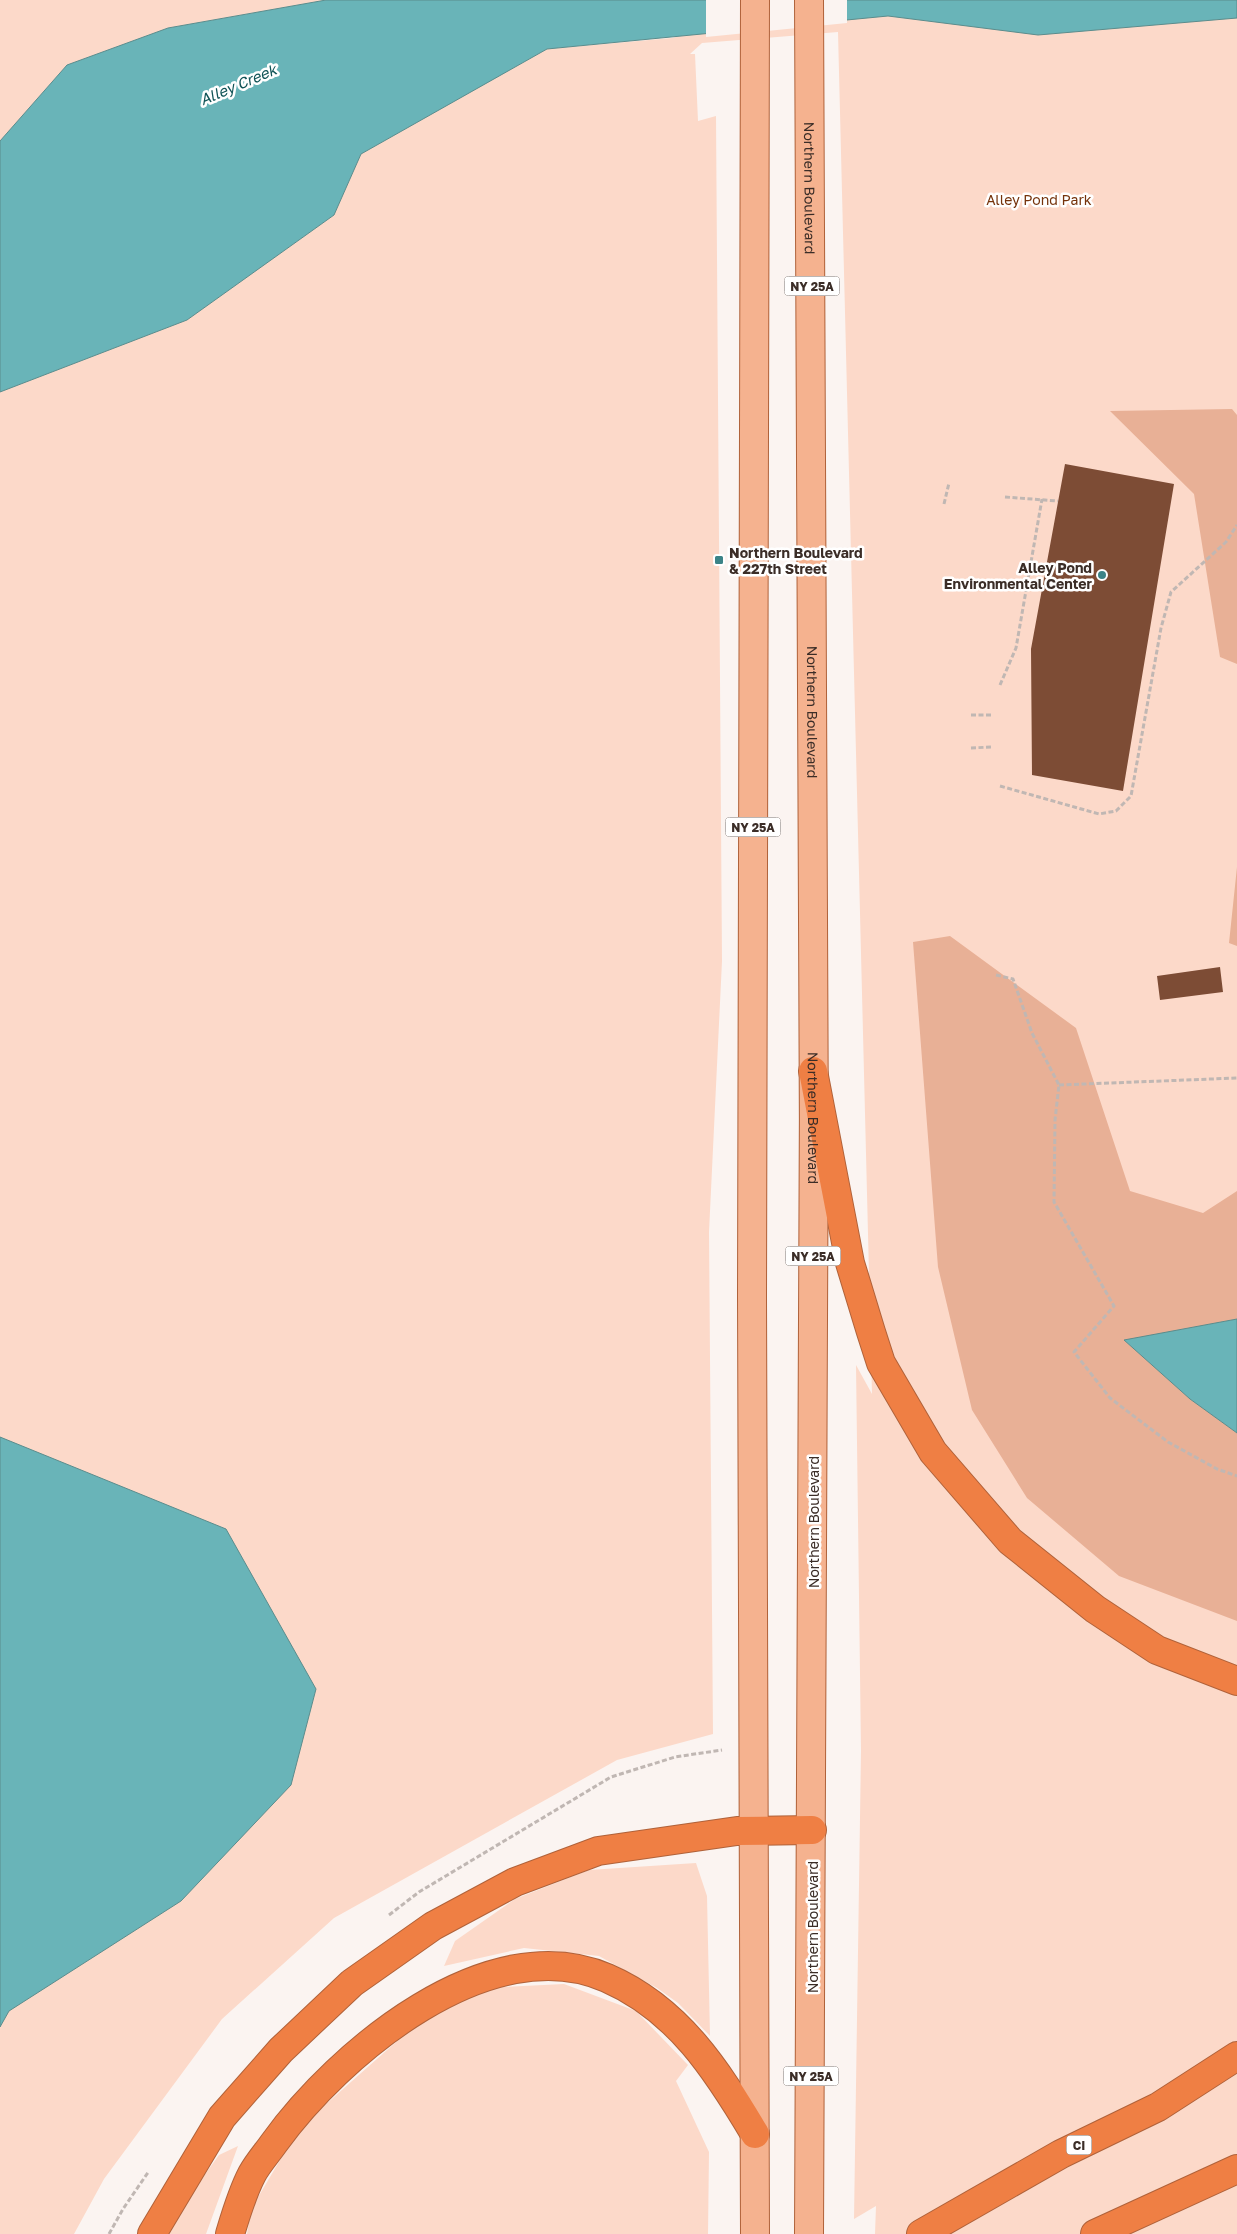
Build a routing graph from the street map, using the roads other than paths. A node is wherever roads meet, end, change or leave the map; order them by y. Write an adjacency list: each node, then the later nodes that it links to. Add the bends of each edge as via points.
1 (755, 0): 6 (main road, NY 25A)
2 (809, 0): 3 (main road, Northern Boulevard / NY 25A, via 814,494)
3 (813, 1071): 4 (highway, via 850,1263 871,1332 881,1363 933,1452 1010,1540 1095,1608 1156,1650); 5 (main road, Northern Boulevard / NY 25A)
4 (1237, 1681)
5 (812, 1830): 6 (highway); 13 (main road, Northern Boulevard / NY 25A)
6 (753, 1831): 8 (main road, NY 25A); 10 (highway, via 598,1850 516,1882 433,1926 352,1983 281,2050 222,2117)
7 (1237, 2056): 14 (highway, CI, via 1158,2107 1061,2154)
8 (754, 2134): 11 (highway, via 734,2098 693,2040 662,2011 599,1975 577,1969 520,1969 487,1976 442,1994 396,2023 351,2058 296,2113 253,2173); 12 (main road, NY 25A)
9 (1237, 2169): 15 (highway)
10 (152, 2234)
11 (230, 2234)
12 (755, 2234)
13 (809, 2234)
14 (921, 2234)
15 (1095, 2234)

